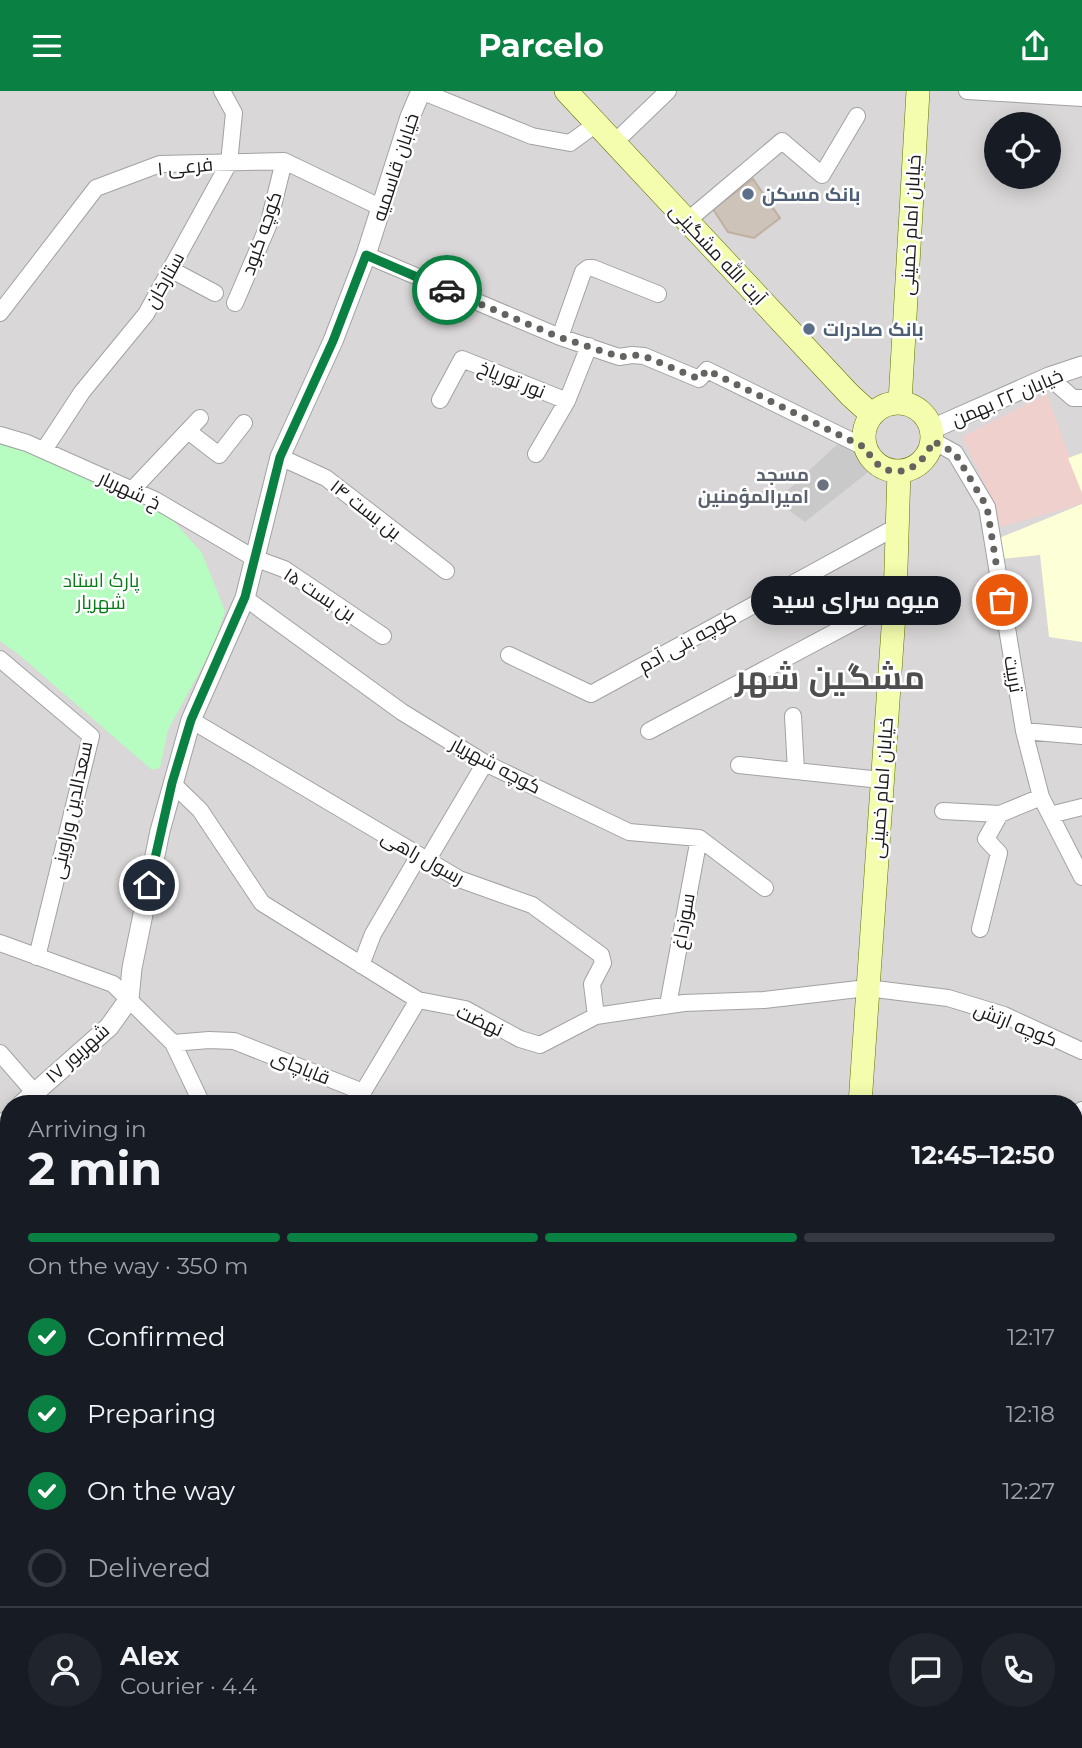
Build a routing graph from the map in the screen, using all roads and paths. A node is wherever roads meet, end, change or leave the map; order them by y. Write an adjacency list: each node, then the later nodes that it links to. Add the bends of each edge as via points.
1 (222, 91): 12 (street, ستارخان, via 234,114)
2 (421, 91): 9 (street, via 532,136 570,143); 13 (street, خیابان قاسمیه)
3 (566, 91): 9 (main road, آیت الله مشگینی)
4 (668, 91): 10 (street)
5 (918, 91): 28 (main road, خیابان امام خمینی)
6 (967, 91): 7 (street)
7 (1082, 98)
8 (857, 116): 14 (street, via 822,175 782,141)
9 (596, 124): 10 (main road, آیت الله مشگینی)
10 (614, 143): 14 (main road, آیت الله مشگینی)
11 (284, 162): 12 (street, فرعی ۱); 13 (street, فرعی ۱); 19 (street, کوچه کبود, via 268,226)
12 (229, 163): 16 (street, ستارخان); 20 (street, فرعی ۱, via 160,164 96,188)
13 (382, 208): 15 (street, خیابان قاسمیه)
14 (687, 221): 29 (main road, آیت الله مشگینی)
15 (366, 255): 21 (street); 38 (street, خیابان قاسمیه)
16 (170, 269): 17 (street); 36 (street, ستارخان, via 146,314 82,392)
17 (215, 293)
18 (657, 294): 21 (street, via 588,268)
19 (235, 303)
20 (0, 313)
21 (559, 337): 22 (street)
22 (589, 346): 27 (street); 35 (street, via 620,357 644,356 699,379 707,370)
23 (1082, 366): 24 (street, خیابان ۲۲ بهمن)
24 (1049, 377): 25 (street, via 1073,398); 34 (street, خیابان ۲۲ بهمن)
25 (1082, 398)
26 (440, 400): 27 (street, نور تورپاخ, via 462,359)
27 (567, 401): 37 (street)
28 (900, 402): 29 (main road, via 889,403); 34 (main road, via 922,411)
29 (872, 415): 35 (main road, via 862,435)
30 (200, 418): 32 (street)
31 (244, 423): 32 (street, via 219,455)
32 (188, 431): 40 (street)
33 (0, 435): 36 (street, خ شهریار)
34 (932, 435): 39 (main road, via 928,455 921,463); 52 (street, تربیت, via 955,453 987,507)
35 (866, 448): 39 (main road, via 877,464)
36 (44, 450): 40 (street, خ شهریار)
37 (536, 454)
38 (280, 457): 42 (street, خیابان قاسمیه); 43 (street, بن بست ۱۴, via 326,478)
39 (899, 471): 41 (main road, خیابان امام خمینی)
40 (132, 490): 42 (street, خ شهریار)
41 (898, 526): 45 (main road, خیابان امام خمینی); 47 (street, کوچه بنی آدم, via 591,694)
42 (254, 558): 44 (street, خیابان قاسمیه); 46 (street, بن بست ۱۵, via 284,569)
43 (446, 571)
44 (245, 597): 50 (street, خیابان قاسمیه); 54 (street, کوچه شهریار, via 402,712)
45 (895, 600): 51 (street); 57 (main road, خیابان امام خمینی)
46 (383, 636)
47 (509, 655)
48 (0, 659): 70 (street, سعدالدین وراوینی, via 91,736)
49 (793, 716): 56 (street)
50 (191, 720): 58 (street, خیابان قاسمیه); 65 (street, رسول راهی)
51 (649, 731)
52 (1024, 731): 53 (street); 59 (street, تربیت)
53 (1082, 736)
54 (485, 763): 64 (street, کوچه شهریار, via 629,832); 65 (street)
55 (739, 765): 56 (street)
56 (796, 771): 57 (street)
57 (881, 780): 72 (main road, خیابان امام خمینی)
58 (172, 783): 71 (street, نهضت, via 200,810 262,903); 73 (street, خیابان قاسمیه)
59 (1041, 797): 62 (street); 63 (street, تربیت)
60 (1082, 807): 63 (street)
61 (943, 811): 62 (street)
62 (1000, 814): 68 (street, via 986,839 999,853)
63 (1050, 815): 66 (street, تربیت)
64 (699, 838): 67 (street); 75 (street, سوزداغ)
65 (423, 859): 71 (street, via 373,934); 76 (street, رسول راهی, via 459,880 532,905 601,955 603,963 593,984)
66 (1082, 877)
67 (765, 888)
68 (980, 929)
69 (0, 943): 70 (street)
70 (37, 957): 73 (street, via 113,984)
71 (361, 965): 74 (street, نهضت)
72 (867, 988): 75 (street, نهضت); 78 (street, کوچه ارتش, via 948,998 1004,1015); 83 (main road, خیابان امام خمینی)
73 (129, 999): 77 (street); 81 (street, ۱۷ شهریور, via 109,1027)
74 (418, 1000): 76 (street, نهضت, via 465,1009 540,1045); 77 (street, قایاچای, via 363,1092 234,1041)
75 (668, 1005): 76 (street, نهضت)
76 (596, 1016)
77 (173, 1042): 82 (street)
78 (1082, 1051)
79 (0, 1053): 80 (street)
80 (26, 1095)
81 (31, 1095)
82 (197, 1095)
83 (861, 1095)

